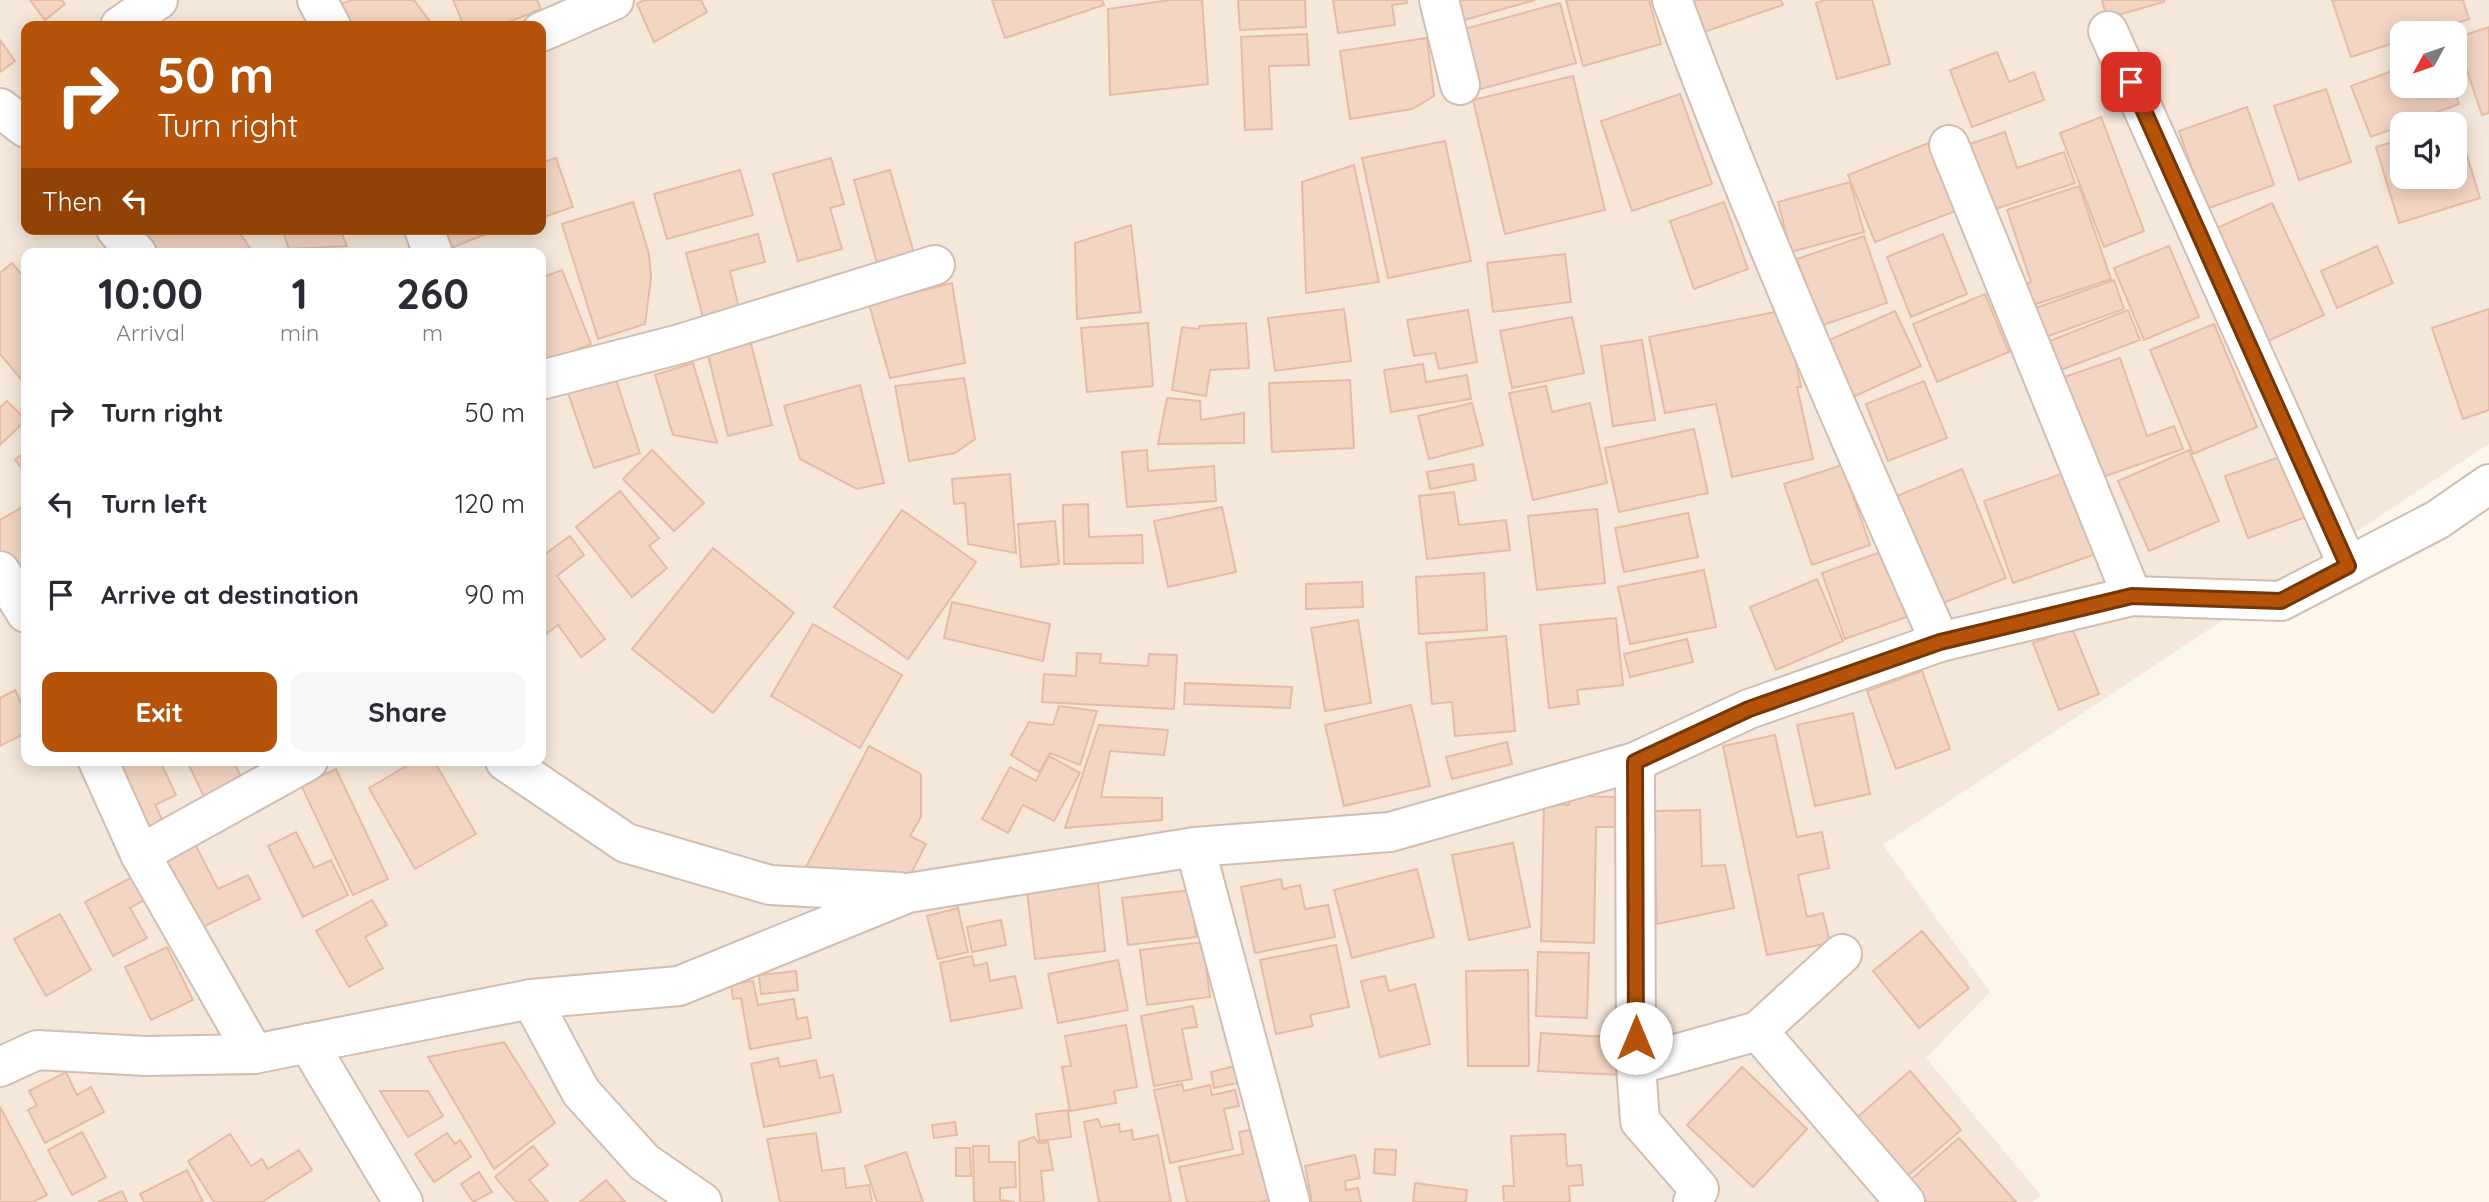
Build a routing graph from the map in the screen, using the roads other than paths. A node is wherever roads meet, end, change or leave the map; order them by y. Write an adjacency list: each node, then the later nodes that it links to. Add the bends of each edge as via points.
1 (158, 0): 6 (street)
2 (317, 0): 7 (street)
3 (614, 0): 8 (street)
4 (1439, 0): 10 (street)
5 (1672, 0): 19 (street, via 1823,376)
6 (127, 21)
7 (328, 21)
8 (546, 30)
9 (2108, 31): 15 (street)
10 (1460, 85)
11 (1949, 145): 17 (street)
12 (935, 264): 13 (street, via 680,344)
13 (546, 379)
14 (2489, 484): 15 (street, via 2437,520)
15 (2348, 566): 17 (street, via 2281,601)
16 (0, 571): 18 (street)
17 (2132, 596): 19 (street)
18 (21, 605)
19 (1940, 642): 20 (street, via 1749,709)
20 (1635, 762): 24 (street, via 1390,832); 32 (street)
21 (100, 766): 25 (street)
22 (299, 766): 25 (street)
23 (512, 766): 26 (street, via 626,842 771,885)
24 (1195, 847): 26 (street); 36 (street)
25 (139, 854): 31 (street)
26 (908, 893): 28 (street, via 679,986)
27 (1842, 954): 29 (street)
28 (531, 999): 30 (street); 35 (street, via 581,1092 645,1162)
29 (1758, 1031): 32 (street); 38 (street)
30 (308, 1043): 31 (street); 34 (street)
31 (254, 1054): 33 (street, via 146,1056 37,1050)
32 (1636, 1065): 37 (street, via 1640,1121 1699,1189)
33 (0, 1067)
34 (403, 1202)
35 (702, 1202)
36 (1290, 1202)
37 (1693, 1202)
38 (1905, 1202)

